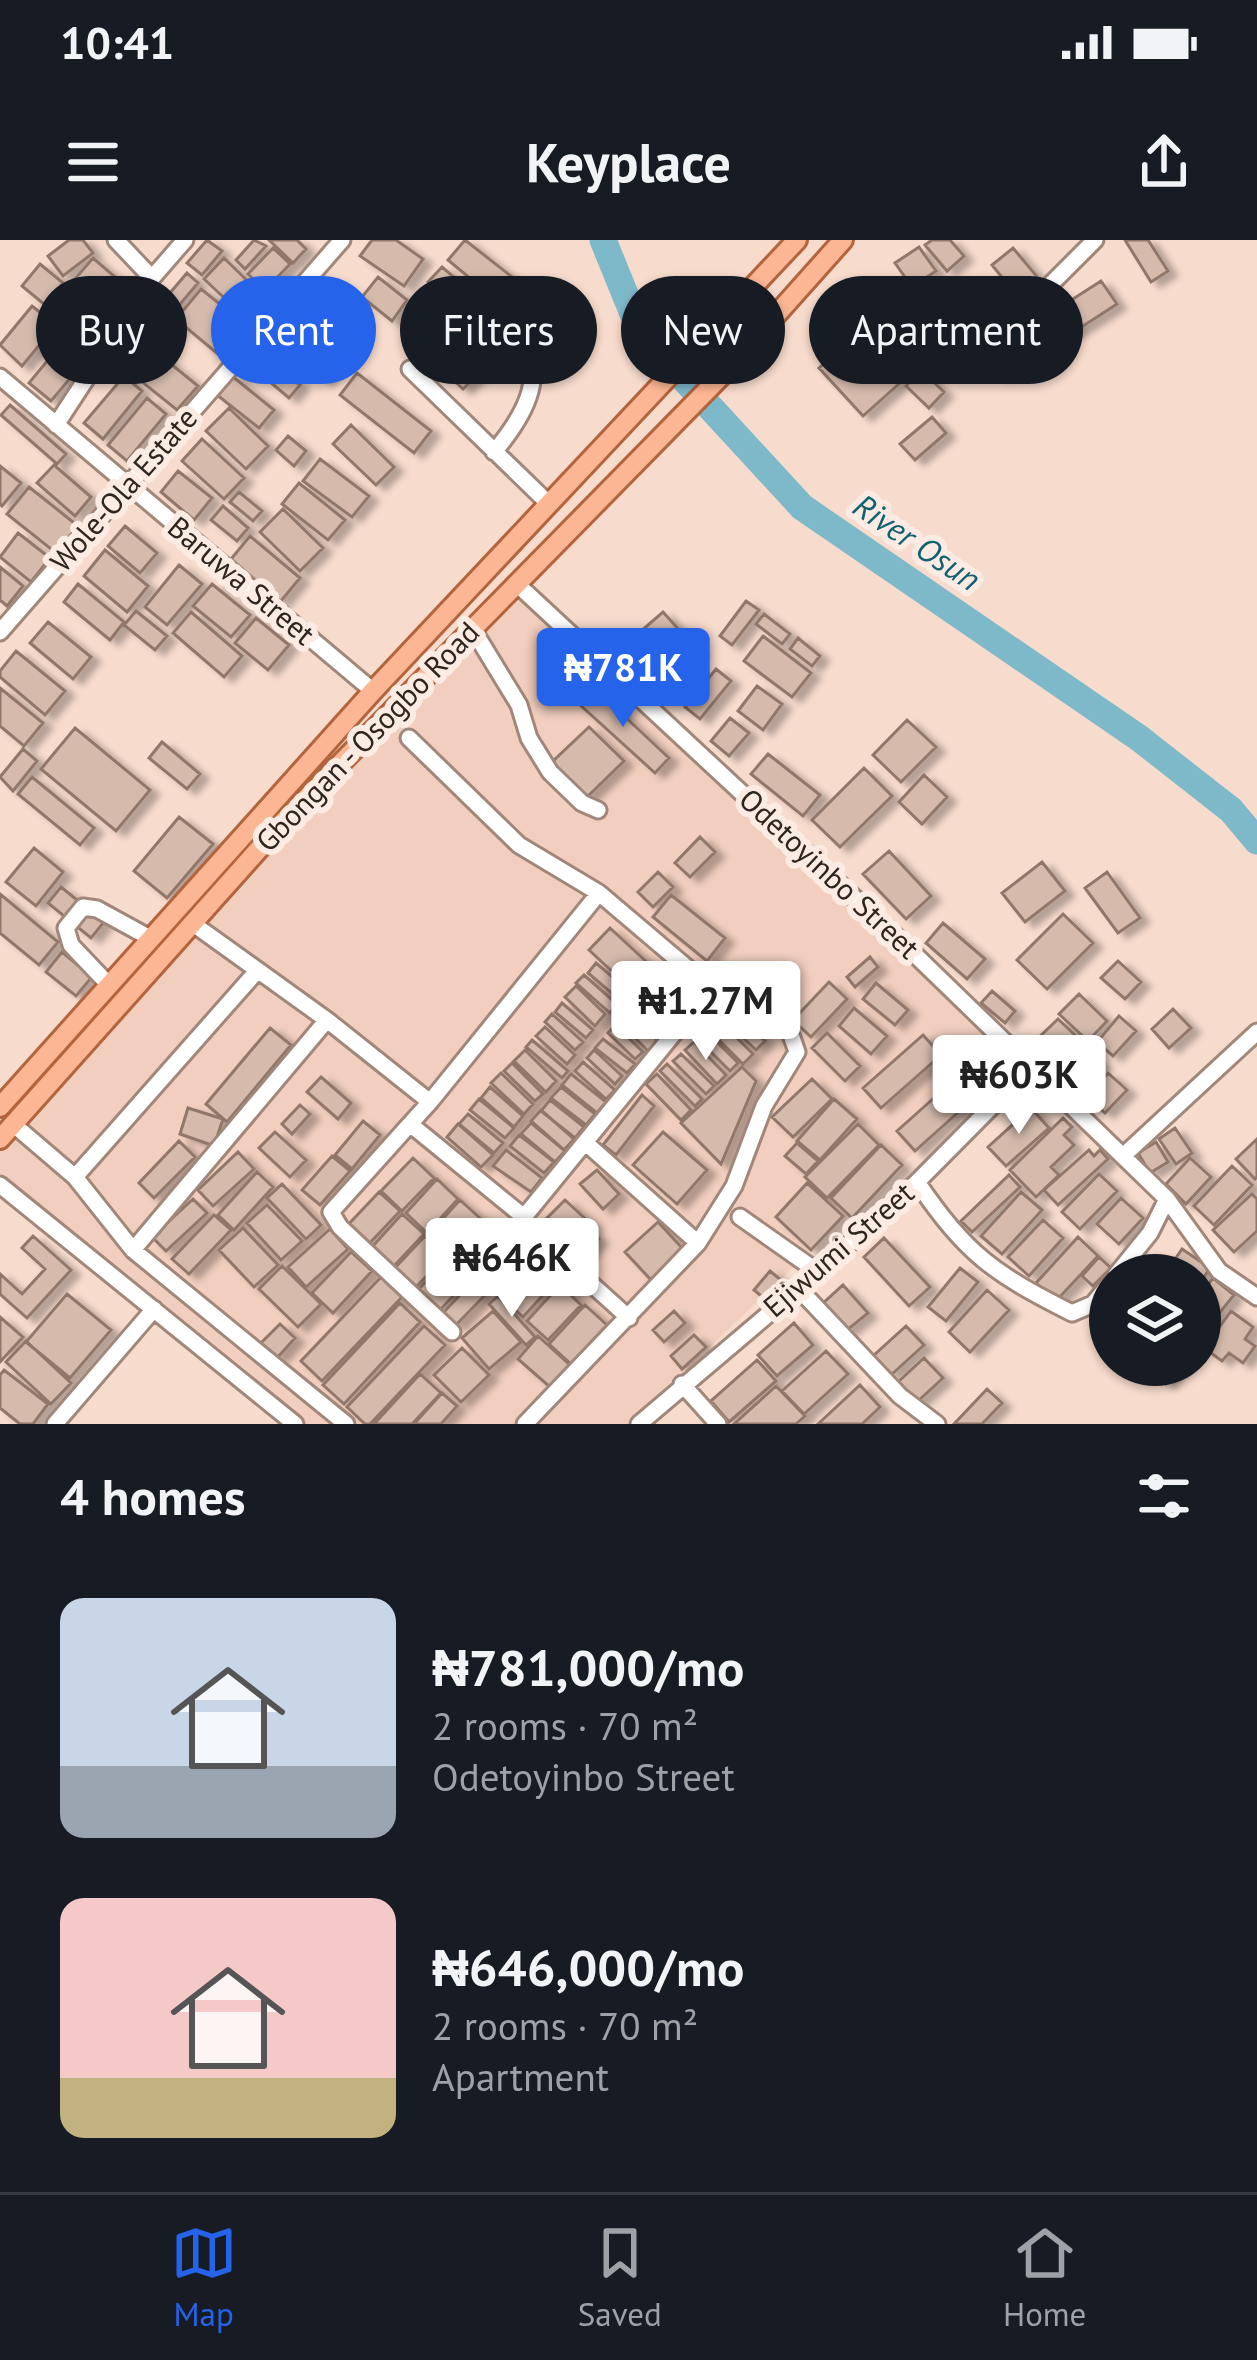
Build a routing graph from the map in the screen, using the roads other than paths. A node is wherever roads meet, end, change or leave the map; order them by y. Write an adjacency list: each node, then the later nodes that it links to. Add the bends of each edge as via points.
1 (116, 240): 7 (street)
2 (184, 240): 8 (street)
3 (342, 240): 16 (street, Wole-Ola Estate)
4 (797, 240): 17 (main road, Gbongan - Osogbo Road)
5 (843, 240): 18 (main road, Gbongan - Osogbo Road)
6 (1094, 240): 9 (street)
7 (150, 276)
8 (154, 276)
9 (1059, 276)
10 (83, 384): 14 (street)
11 (425, 384): 15 (street)
12 (532, 384): 15 (street, via 517,424)
13 (2, 385): 14 (street, Baruwa Street)
14 (56, 425): 16 (street, Baruwa Street)
15 (494, 452): 17 (street)
16 (129, 488): 20 (street, Wole-Ola Estate); 21 (street, Baruwa Street)
17 (550, 504): 21 (main road, Gbongan - Osogbo Road)
18 (518, 585): 19 (main road, Gbongan - Osogbo Road); 32 (street, Odetoyinbo Street)
19 (472, 628): 23 (street, via 550,772); 25 (main road, Gbongan - Osogbo Road)
20 (0, 632)
21 (373, 691): 26 (main road, Gbongan - Osogbo Road)
22 (409, 738): 24 (street, via 519,845)
23 (598, 809)
24 (599, 893): 29 (street); 33 (street)
25 (192, 923): 27 (street); 36 (main road, Gbongan - Osogbo Road)
26 (151, 938): 28 (main road, Gbongan - Osogbo Road); 28 (street, via 83,907 66,928 71,945)
27 (257, 971): 30 (street); 39 (street)
28 (109, 985): 34 (main road, Gbongan - Osogbo Road)
29 (711, 988): 37 (street); 44 (street, via 746,982 762,990 784,1016 797,1052)
30 (327, 1020): 33 (street); 45 (street)
31 (1253, 1044): 38 (street)
32 (1031, 1067): 38 (street, Odetoyinbo Street); 40 (street, Ejiwumi Street)
33 (430, 1102): 35 (street)
34 (0, 1107)
35 (410, 1124): 37 (street, via 524,1217); 54 (street, via 331,1212)
36 (7, 1131): 39 (street)
37 (587, 1144): 44 (street)
38 (1123, 1156): 42 (street, Odetoyinbo Street)
39 (75, 1177): 45 (street)
40 (916, 1182): 48 (street, Ejiwumi Street); 51 (street, via 945,1223 1004,1279 1072,1312)
41 (0, 1185): 52 (street)
42 (1167, 1199): 46 (street); 50 (street, Odetoyinbo Street, via 1219,1271)
43 (740, 1217): 48 (street)
44 (698, 1244): 53 (street)
45 (133, 1250): 58 (street)
46 (1132, 1254)
47 (577, 1271): 53 (street)
48 (818, 1273): 49 (street, Ejiwumi Street)
49 (799, 1289): 55 (street, Ejiwumi Street); 62 (street)
50 (1257, 1297)
51 (1089, 1306)
52 (154, 1310): 56 (street); 57 (street)
53 (628, 1318): 59 (street)
54 (452, 1332)
55 (682, 1384): 60 (street, Ejiwumi Street); 61 (street)
56 (288, 1422)
57 (56, 1424)
58 (346, 1424)
59 (525, 1424)
60 (639, 1424)
61 (718, 1424)
62 (937, 1424)

